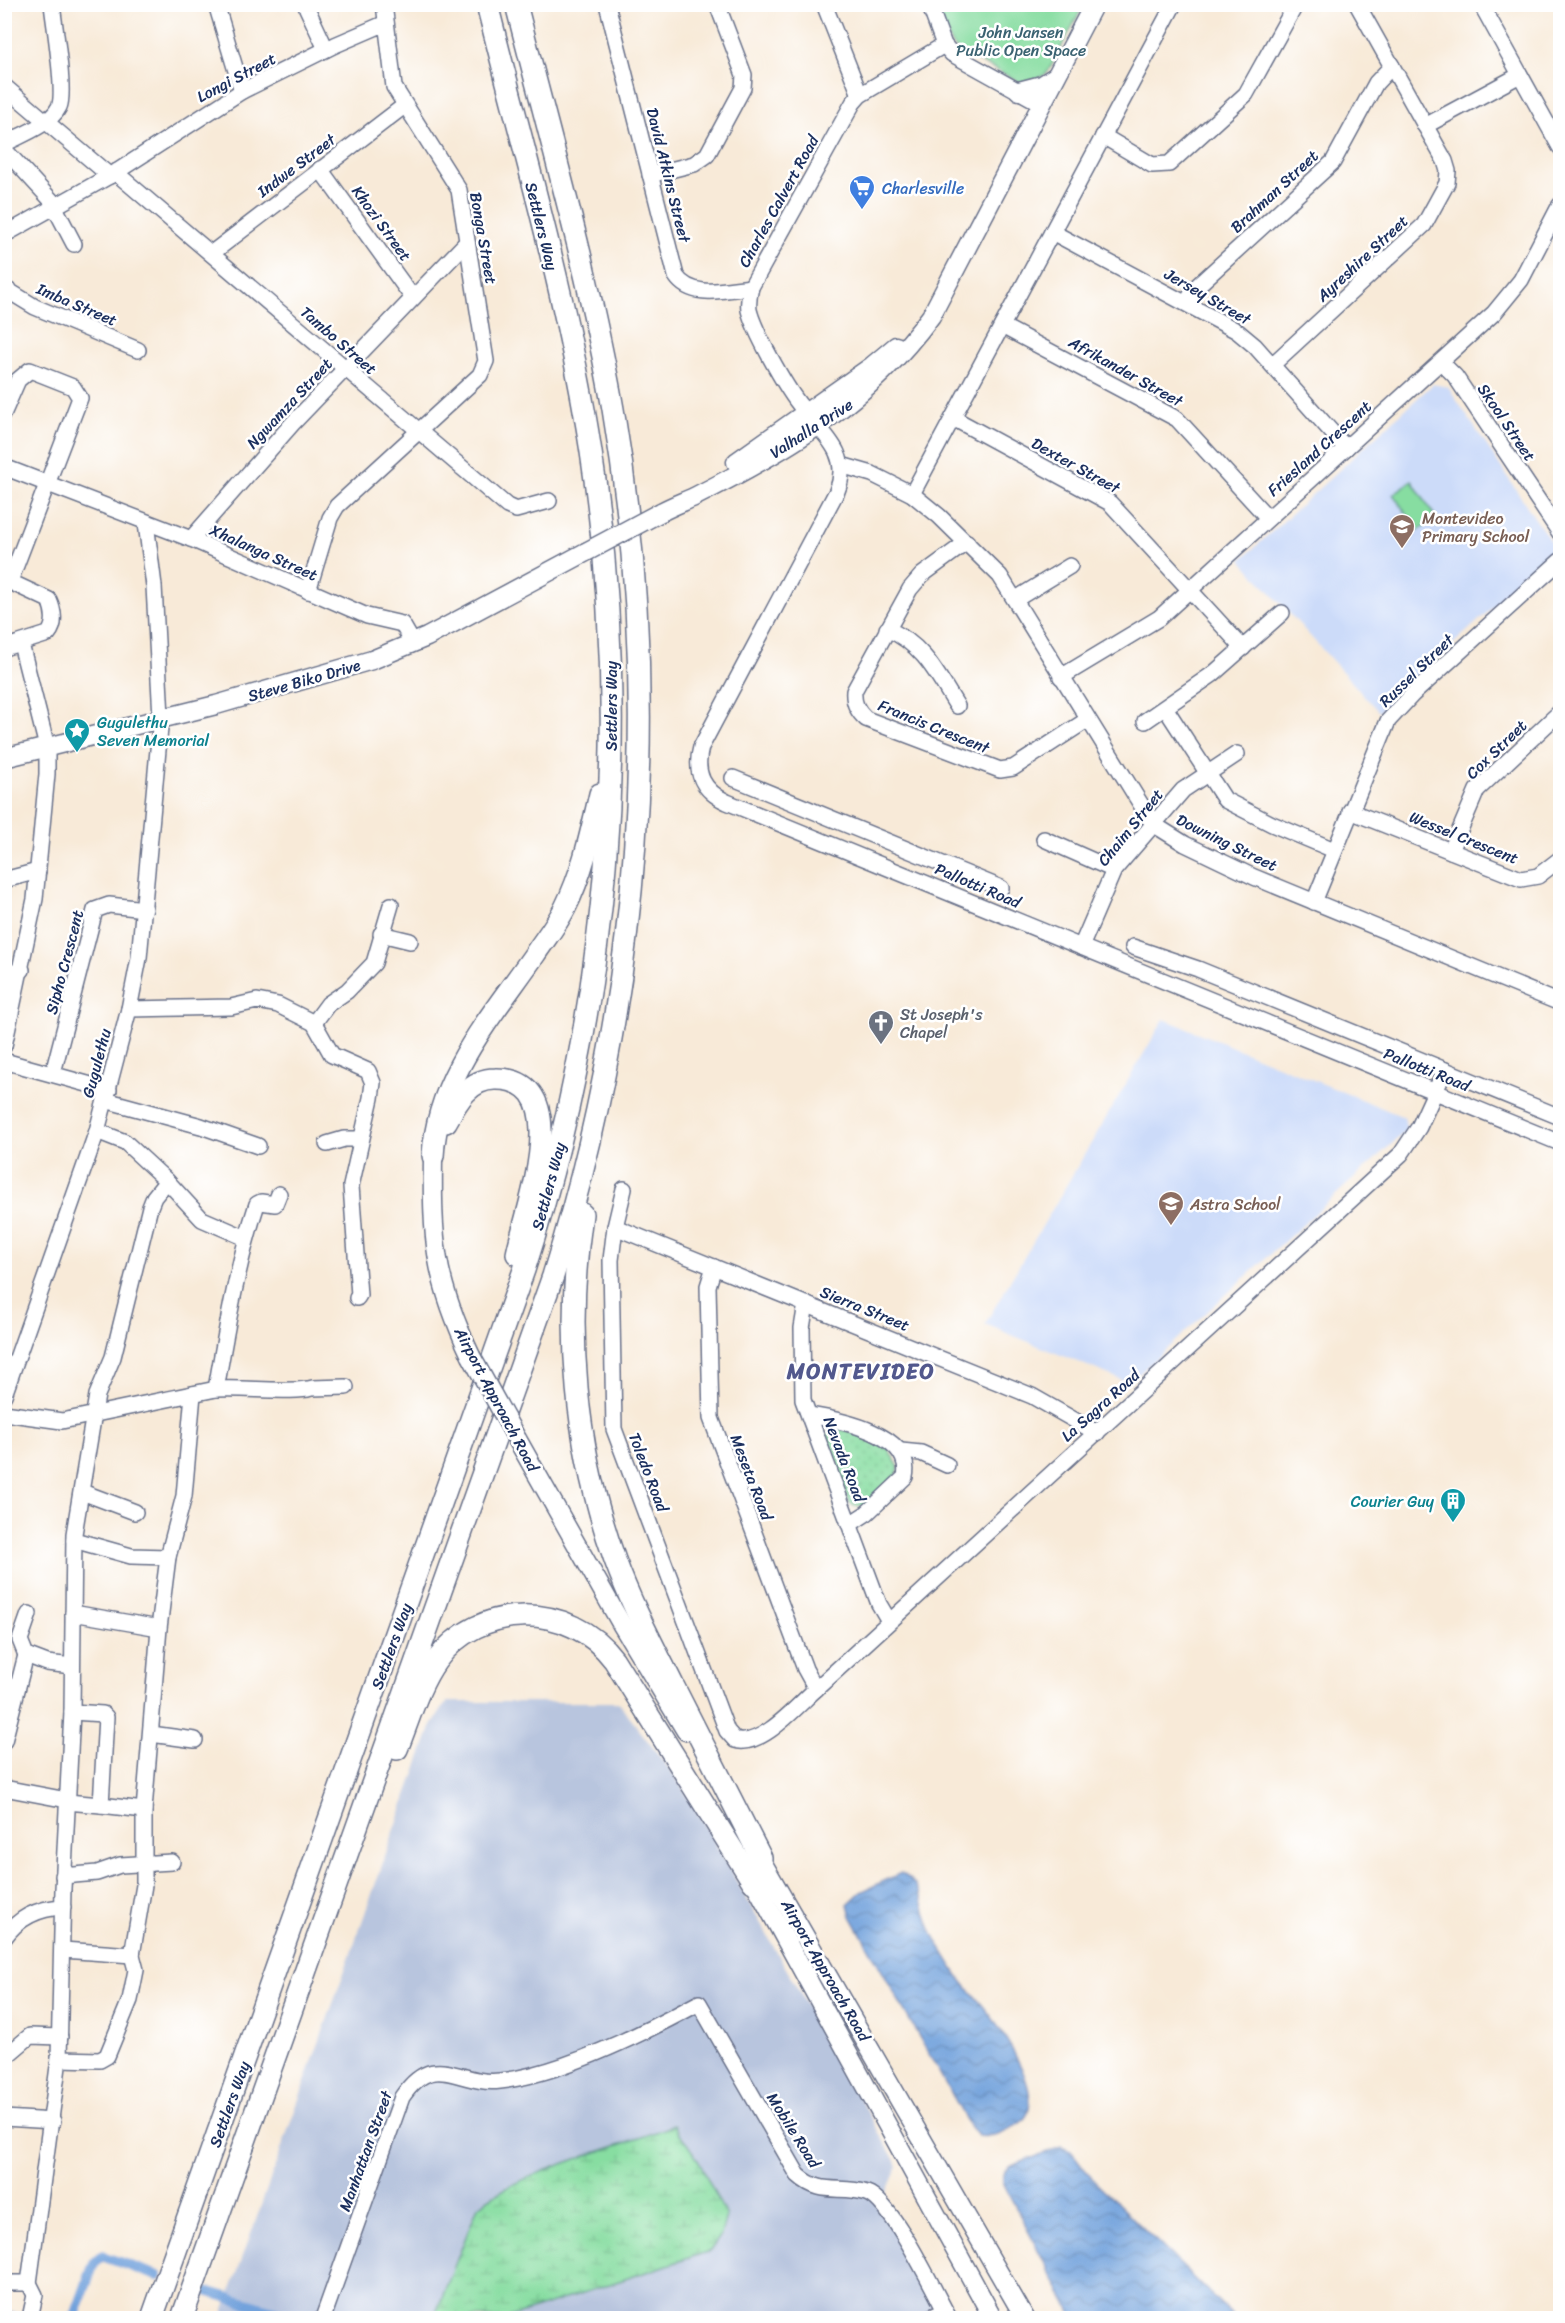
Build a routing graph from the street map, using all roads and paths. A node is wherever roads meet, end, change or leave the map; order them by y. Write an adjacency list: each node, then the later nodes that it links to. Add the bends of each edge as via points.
1 (52, 4): 28 (street, via 61,99 59,107)
2 (216, 4): 23 (street)
3 (305, 4): 18 (street)
4 (384, 4): 16 (street, Bonga Street)
5 (487, 4): 72 (highway, Settlers Way, via 576,365 595,476)
6 (516, 4): 127 (highway, Settlers Way, via 605,364 624,477 635,582 640,705 637,828 624,959)
7 (608, 4): 36 (street, David Atkins Street)
8 (717, 4): 36 (street, via 744,75 743,88 707,155 694,164)
9 (824, 4): 25 (street)
10 (929, 4): 17 (street)
11 (1094, 4): 21 (main road, Valhalla Drive)
12 (1174, 4): 30 (street)
13 (1296, 4): 30 (street, via 1246,94 1169,164 1152,165)
14 (1357, 4): 19 (street, Ayreshire Street)
15 (1481, 4): 20 (street)
16 (386, 23): 18 (street, Longi Street); 27 (street, Bonga Street, via 394,87)
17 (944, 45): 24 (street, via 958,58); 25 (street, Charles Calvert Road)
18 (326, 50): 23 (street, Longi Street)
19 (1392, 66): 29 (street, Ayreshire Street); 48 (street, Brahman Street, via 1376,83 1333,162 1195,288)
20 (1520, 75): 29 (street); 32 (street)
21 (1056, 76): 24 (main road, via 1042,85); 26 (main road, Valhalla Drive)
22 (4, 86): 28 (street, Tambo Street)
23 (242, 91): 35 (street, Longi Street)
24 (1019, 91): 26 (street)
25 (860, 95): 45 (street, Charles Calvert Road)
26 (1042, 104): 56 (main road, Valhalla Drive, via 939,297 890,352)
27 (404, 106): 34 (street, Indwe Street); 42 (street, Bonga Street, via 456,183)
28 (45, 121): 31 (street); 35 (street, Tambo Street)
29 (1425, 126): 52 (street, Ayreshire Street, via 1448,171 1447,183 1424,225)
30 (1103, 136): 40 (street)
31 (4, 144)
32 (1560, 147)
33 (4, 149): 38 (street)
34 (320, 169): 44 (street, Indwe Street); 47 (street, Khozi Street)
35 (112, 174): 38 (street, Longi Street); 44 (street, Tambo Street)
36 (650, 175): 45 (street, David Atkins Street, via 679,280 697,291)
37 (1560, 205): 39 (street, Friesland Crescent)
38 (55, 206): 41 (street, Longi Street); 43 (street)
39 (1555, 228): 51 (street, Friesland Crescent, via 1510,296)
40 (1052, 232): 48 (street, Jersey Street); 49 (street)
41 (4, 235)
42 (467, 242): 47 (street, Ngwamza Street); 57 (street, Bonga Street, via 485,368)
43 (74, 244)
44 (212, 253): 53 (street, Tambo Street)
45 (751, 287): 56 (street, Charles Calvert Road, via 748,303 752,318 789,389)
46 (4, 288): 50 (street, Imba Street, via 35,307)
47 (413, 298): 53 (street, Ngwamza Street)
48 (1187, 302): 52 (street, Jersey Street, via 1238,331)
49 (1002, 326): 55 (street); 64 (street, Afrikander Street, via 1177,418)
50 (138, 350)
51 (1441, 362): 58 (street, Friesland Crescent); 66 (street, Skool Street, via 1455,376)
52 (1272, 365): 58 (street, Jersey Street)
53 (345, 370): 57 (street, Tambo Street); 67 (street, Ngwamza Street)
54 (4, 412): 61 (street, via 18,380 30,370 80,393)
55 (953, 418): 62 (street); 74 (street, Dexter Street, via 1106,500)
56 (813, 419): 60 (street, via 833,442); 69 (main road, Valhalla Drive, bridge, via 680,501)
57 (419, 431): 63 (street, Tambo Street, via 513,509); 75 (street, via 333,511)
58 (1346, 448): 64 (street, Friesland Crescent)
59 (4, 467): 61 (street, Xhalanga Street)
60 (841, 471): 62 (street, Downing Street, via 885,482); 98 (street, Pallotti Road, via 837,490 709,730 699,756 699,776 709,792)
61 (48, 485): 65 (street, Xhalanga Street); 73 (street)
62 (912, 494): 68 (street, Downing Street)
63 (549, 501)
64 (1268, 518): 74 (street, Friesland Crescent)
65 (146, 523): 67 (street, Xhalanga Street); 89 (street, Gugulethu, via 154,586)
66 (1560, 533)
67 (191, 539): 75 (street, Xhalanga Street)
68 (967, 542): 76 (street, Downing Street); 78 (street, Francis Crescent, via 916,580)
69 (586, 552): 80 (main road, Steve Biko Drive)
70 (1560, 561): 96 (street, Russel Street, via 1395,713 1380,738)
71 (1070, 566): 76 (street)
72 (604, 568): 136 (highway, via 603,778 589,845 565,909 462,1062 443,1102 434,1133); 145 (highway, Settlers Way, via 611,675 611,778 593,976 577,1070 555,1163)
73 (7, 580): 79 (street, via 43,595 51,605 52,629)
74 (1190, 590): 82 (street, Dexter Street); 83 (street, Friesland Crescent, via 1159,618)
75 (308, 591): 80 (street, Xhalanga Street, via 367,616 402,624)
76 (1016, 599): 83 (street, Downing Street)
77 (1282, 613): 82 (street)
78 (887, 629): 84 (street, via 925,654); 87 (street, Francis Crescent, via 854,691 856,707 866,719 1000,770 1013,768)
79 (21, 644): 81 (street); 90 (street)
80 (413, 644): 89 (main road, Steve Biko Drive, via 372,660)
81 (4, 648)
82 (1243, 648): 85 (street)
83 (1061, 677): 87 (street, Downing Street)
84 (957, 706)
85 (1166, 709): 88 (street); 93 (street)
86 (1560, 712): 101 (street, Cox Street, via 1477,790)
87 (1087, 720): 97 (street, Downing Street)
88 (1145, 721)
89 (161, 722): 90 (main road, Steve Biko Drive); 111 (street, Gugulethu)
90 (47, 747): 92 (main road, Steve Biko Drive); 105 (street)
91 (1237, 754): 93 (street, Chaim Street)
92 (4, 758)
93 (1207, 773): 97 (street, Chaim Street, via 1188,786); 100 (street, via 1232,804)
94 (733, 778): 95 (street, Pallotti Road)
95 (795, 804): 98 (street); 103 (street, Pallotti Road)
96 (1350, 811): 100 (street, Russel Street); 101 (street, Wessel Crescent)
97 (1153, 824): 104 (street, Chaim Street); 109 (street, Downing Street, via 1185,844)
98 (786, 826): 108 (street, Pallotti Road)
99 (1044, 839): 104 (street)
100 (1334, 850): 109 (street, Russel Street)
101 (1451, 851): 102 (street, Wessel Crescent, via 1521,879 1538,876)
102 (1560, 859)
103 (952, 868): 107 (street, Pallotti Road); 108 (street)
104 (1114, 870): 114 (street, Chaim Street)
105 (38, 871): 106 (street); 117 (street)
106 (4, 880)
107 (1001, 888)
108 (944, 891): 114 (street, Pallotti Road)
109 (1314, 902): 120 (street, Downing Street)
110 (391, 905): 112 (street)
111 (145, 909): 121 (street, Gugulethu); 126 (street, Sipho Crescent, via 109,904 95,910)
112 (381, 934): 113 (street); 122 (street, via 374,963 328,1004)
113 (410, 941)
114 (1081, 947): 119 (street, Pallotti Road)
115 (1133, 947): 116 (street, Pallotti Road)
116 (1198, 969): 119 (street); 125 (street, Pallotti Road)
117 (22, 970): 118 (street); 123 (street)
118 (4, 975)
119 (1188, 992): 128 (street, Pallotti Road)
120 (1560, 1003)
121 (129, 1009): 122 (street, via 231,1007 263,1001); 129 (street, Gugulethu)
122 (314, 1023): 132 (street, via 332,1055 368,1071 372,1078)
123 (4, 1046)
124 (4, 1060): 126 (street)
125 (1445, 1070): 128 (street, La Sagra Road); 130 (street, Pallotti Road)
126 (53, 1073): 129 (street)
127 (602, 1089): 178 (highway, via 580,1228 574,1298 576,1383 588,1467 606,1535 631,1601); 191 (highway, Settlers Way, via 553,1276)
128 (1435, 1093): 133 (street, Pallotti Road); 153 (street, La Sagra Road, via 1401,1154)
129 (107, 1095): 131 (street, Gugulethu); 135 (street)
130 (1560, 1117)
131 (97, 1131): 137 (street, via 125,1142); 149 (street, Gugulethu)
132 (360, 1139): 134 (street); 143 (street, via 350,1197)
133 (1560, 1143)
134 (327, 1144)
135 (258, 1146)
136 (433, 1156): 145 (highway, via 456,1104 479,1082 494,1078 511,1081 529,1093 538,1106 541,1153); 164 (main road, Airport Approach Road, bridge, via 432,1226 439,1272 453,1317)
137 (167, 1180): 141 (street, via 202,1219); 151 (street, via 150,1208 113,1357 106,1368)
138 (624, 1188): 140 (street, Toledo Road)
139 (279, 1194): 141 (street, via 275,1204 257,1204)
140 (615, 1227): 142 (street, Sierra Street); 173 (street, Toledo Road, via 611,1260 614,1432 727,1731 735,1740)
141 (246, 1238): 147 (street, via 232,1291)
142 (714, 1267): 144 (street, Sierra Street); 168 (street, Meseta Road, via 708,1286 711,1418 805,1669)
143 (357, 1298)
144 (806, 1304): 152 (street, Nevada Road, via 801,1390); 153 (street, Sierra Street, via 1032,1396)
145 (493, 1360): 198 (highway, Settlers Way)
146 (346, 1388): 147 (street)
147 (216, 1389): 148 (street)
148 (193, 1394): 151 (street); 160 (street, via 184,1496)
149 (4, 1395)
150 (4, 1413): 151 (street, via 55,1421)
151 (93, 1415): 156 (street)
152 (809, 1415): 154 (street, via 842,1421 891,1442); 158 (street, Nevada Road)
153 (1097, 1432): 163 (street, La Sagra Road)
154 (901, 1451): 155 (street, via 921,1453); 158 (street, via 906,1470 902,1482)
155 (947, 1465)
156 (82, 1492): 157 (street); 159 (street)
157 (135, 1512)
158 (850, 1524): 163 (street, Nevada Road)
159 (74, 1540): 160 (street, via 131,1556); 162 (street)
160 (168, 1557): 165 (street)
161 (29, 1614): 166 (street, via 20,1640)
162 (73, 1614): 165 (street); 167 (street)
163 (889, 1621): 168 (street, La Sagra Road)
164 (622, 1625): 178 (main road, Airport Approach Road); 182 (main road, Airport Approach Road, via 659,1707)
165 (159, 1628): 170 (street)
166 (26, 1655): 167 (street); 172 (street)
167 (72, 1666): 169 (street)
168 (816, 1689): 173 (street, La Sagra Road, via 765,1733)
169 (72, 1712): 175 (street); 176 (street, via 106,1717)
170 (151, 1734): 171 (street); 177 (street)
171 (195, 1740)
172 (4, 1741)
173 (747, 1741)
174 (4, 1788): 175 (street)
175 (67, 1801): 176 (street); 181 (street)
176 (101, 1805): 177 (street)
177 (144, 1810): 179 (street)
178 (761, 1858): 203 (main road, Airport Approach Road)
179 (143, 1863): 180 (street); 181 (street, via 120,1864 90,1875); 186 (street, via 143,1899)
180 (172, 1863)
181 (63, 1876): 183 (street)
182 (753, 1882): 191 (highway, via 605,1651 566,1623 545,1616 520,1614 473,1628 437,1660 426,1678); 202 (main road, Airport Approach Road)
183 (63, 1907): 184 (street, via 35,1911); 185 (street)
184 (4, 1938)
185 (63, 1950): 186 (street); 188 (street)
186 (132, 1955): 190 (street, via 136,1971 130,2000 107,2056 100,2060)
187 (699, 2003): 196 (street, Mobile Road, via 798,2175 815,2187 869,2193 881,2202); 200 (street, Manhattan Street, via 533,2077 496,2082 443,2071 426,2074 412,2083 402,2097)
188 (60, 2037): 189 (street, via 30,2036); 190 (street)
189 (10, 2053)
190 (59, 2059): 193 (street)
191 (255, 2116): 199 (highway, Settlers Way)
192 (4, 2118): 193 (street)
193 (52, 2121): 195 (street)
194 (4, 2283): 195 (street)
195 (29, 2283): 197 (street, via 35,2295)
196 (947, 2314): 201 (street)
197 (30, 2319)
198 (152, 2319)
199 (182, 2319)
200 (323, 2319)
201 (929, 2319)
202 (993, 2319)
203 (1025, 2319)

